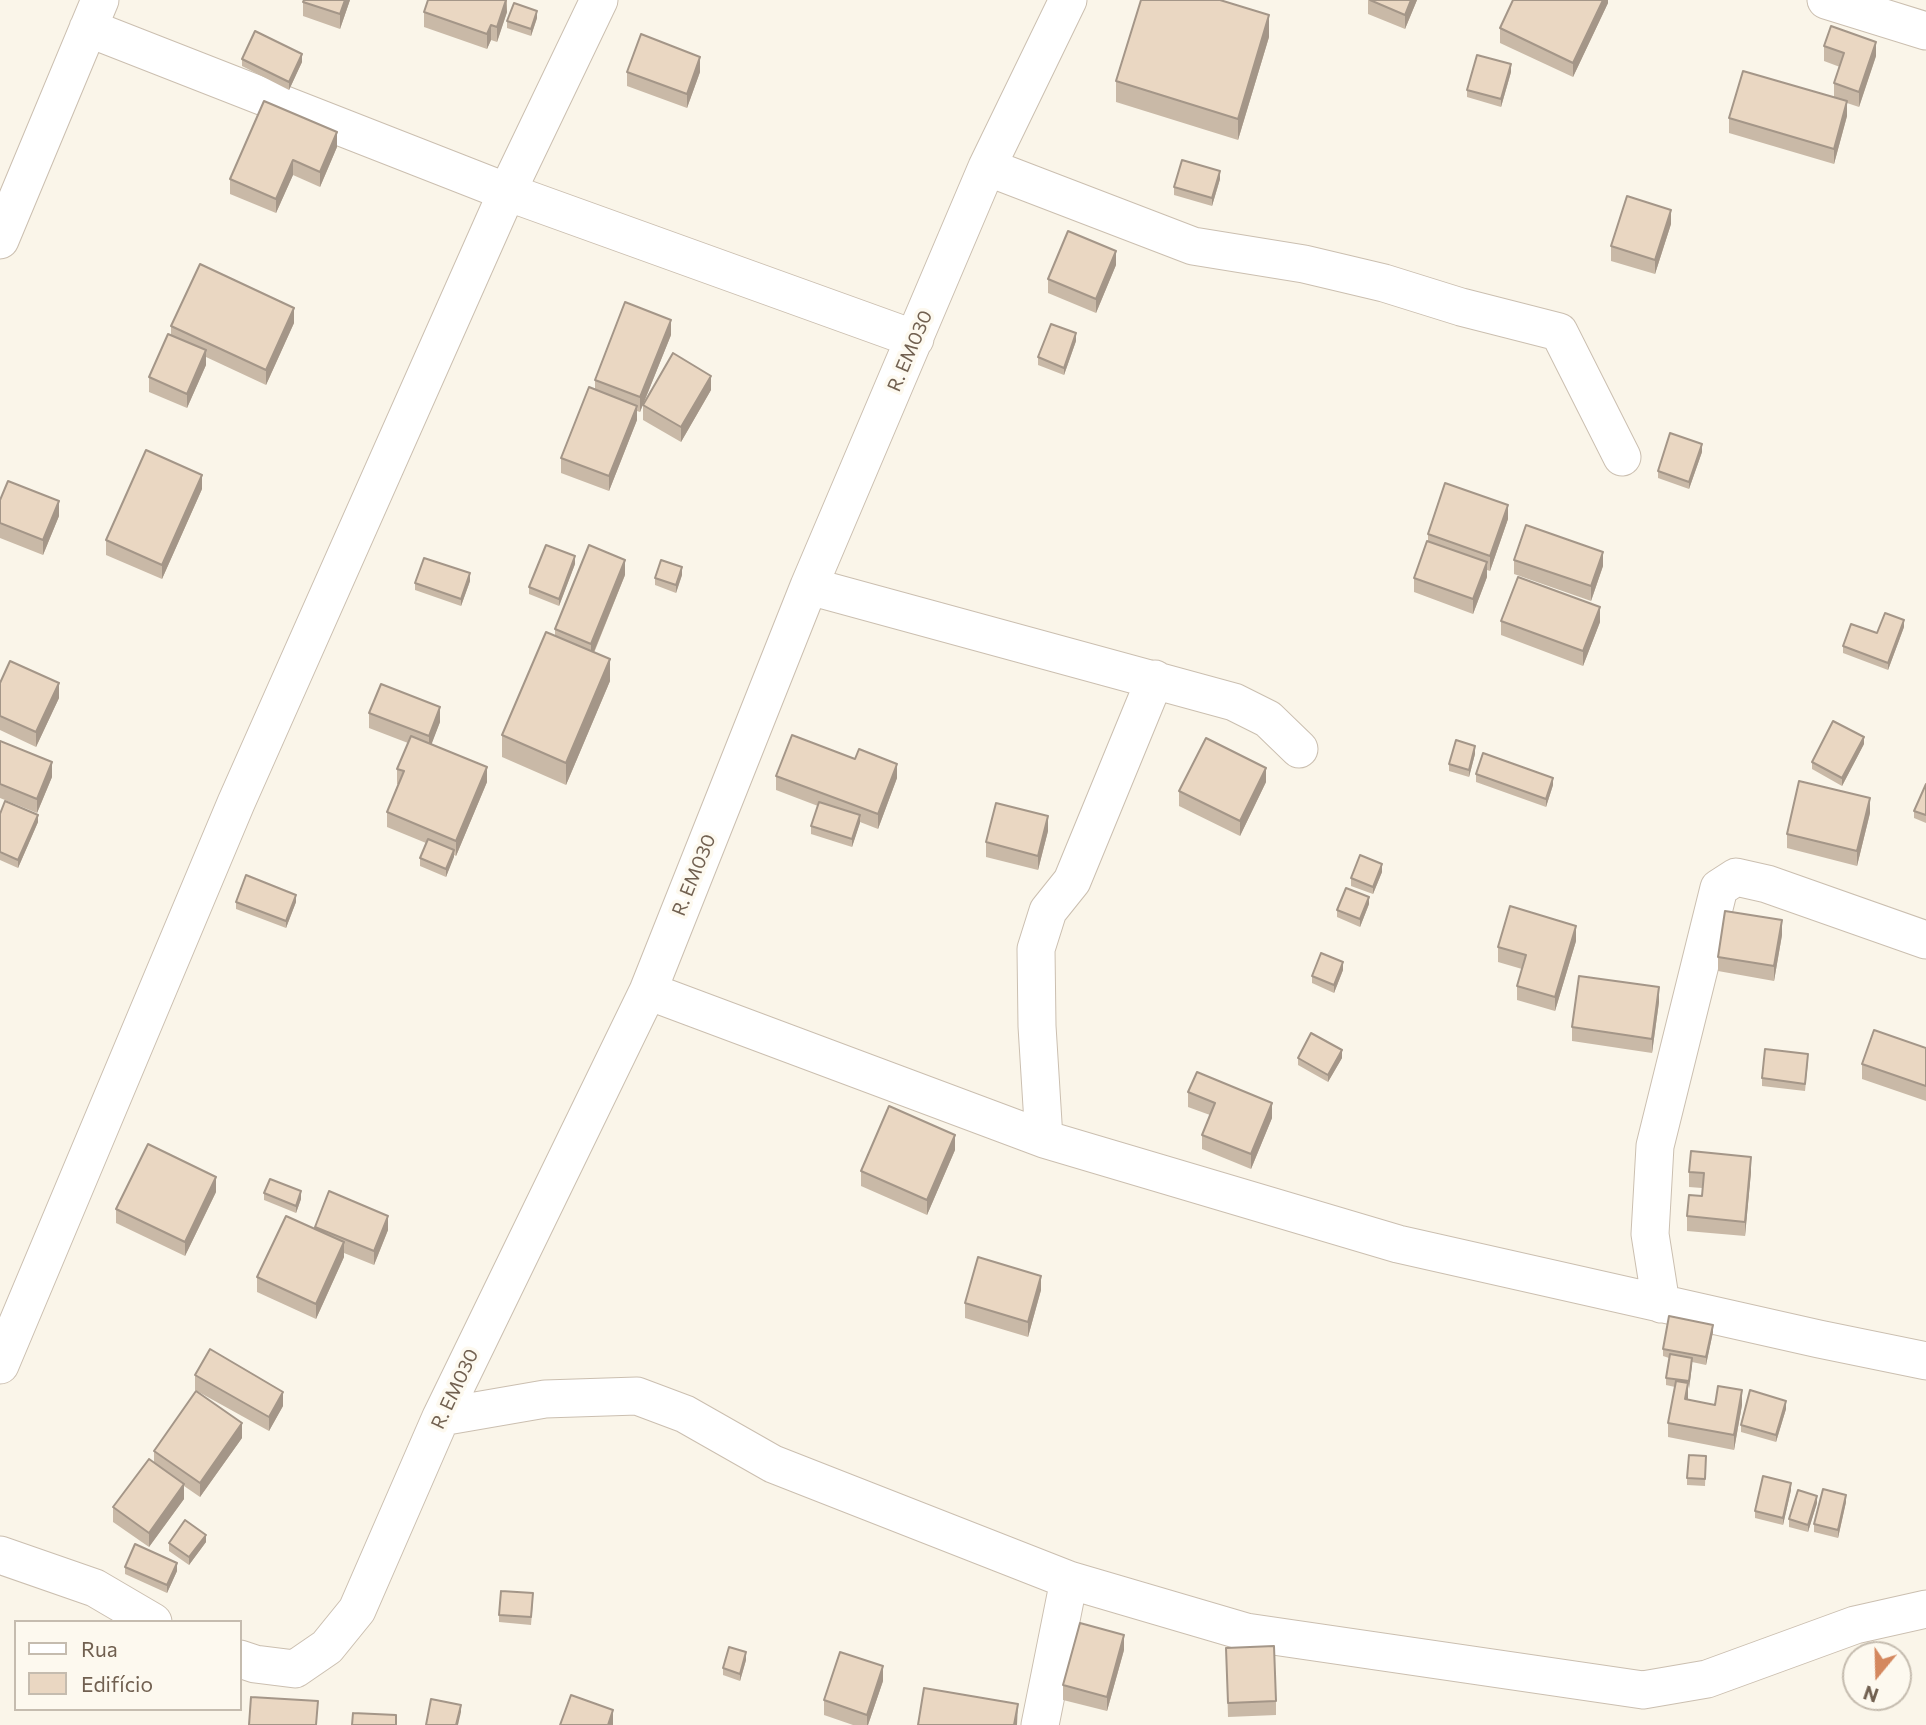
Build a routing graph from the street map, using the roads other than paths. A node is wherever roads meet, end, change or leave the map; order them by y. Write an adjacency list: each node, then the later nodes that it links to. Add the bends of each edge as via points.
1 (599, 0): 7 (street)
2 (1068, 0): 6 (street, R. EM030)
3 (1826, 0): 5 (street)
4 (94, 14): 7 (street); 8 (street)
5 (1926, 31)
6 (986, 167): 9 (street, R. EM030); 10 (street, via 1193,246 1317,267 1559,332)
7 (507, 192): 9 (street); 19 (street, via 236,803)
8 (0, 240)
9 (915, 339): 11 (street, R. EM030)
10 (1622, 457)
11 (809, 586): 12 (street); 15 (street, R. EM030)
12 (1155, 679): 13 (street, via 1234,702 1268,719); 16 (street, via 1073,881 1048,911 1036,949)
13 (1299, 749)
14 (1926, 940): 17 (street, via 1767,884 1736,877 1719,888 1655,1146 1650,1234)
15 (648, 991): 16 (street); 20 (street, R. EM030)
16 (1044, 1139): 17 (street, via 1398,1244)
17 (1661, 1304): 18 (street)
18 (1926, 1361)
19 (0, 1365)
20 (441, 1417): 22 (street, via 545,1399 637,1396 685,1414 773,1464); 25 (street, R. EM030, via 357,1610 327,1647 295,1669)
21 (0, 1555): 24 (street, via 95,1588)
22 (1069, 1580): 23 (street, via 1246,1632 1643,1690 1707,1679 1855,1625); 26 (street)
23 (1926, 1609)
24 (150, 1620)
25 (242, 1660)
26 (1040, 1725)

